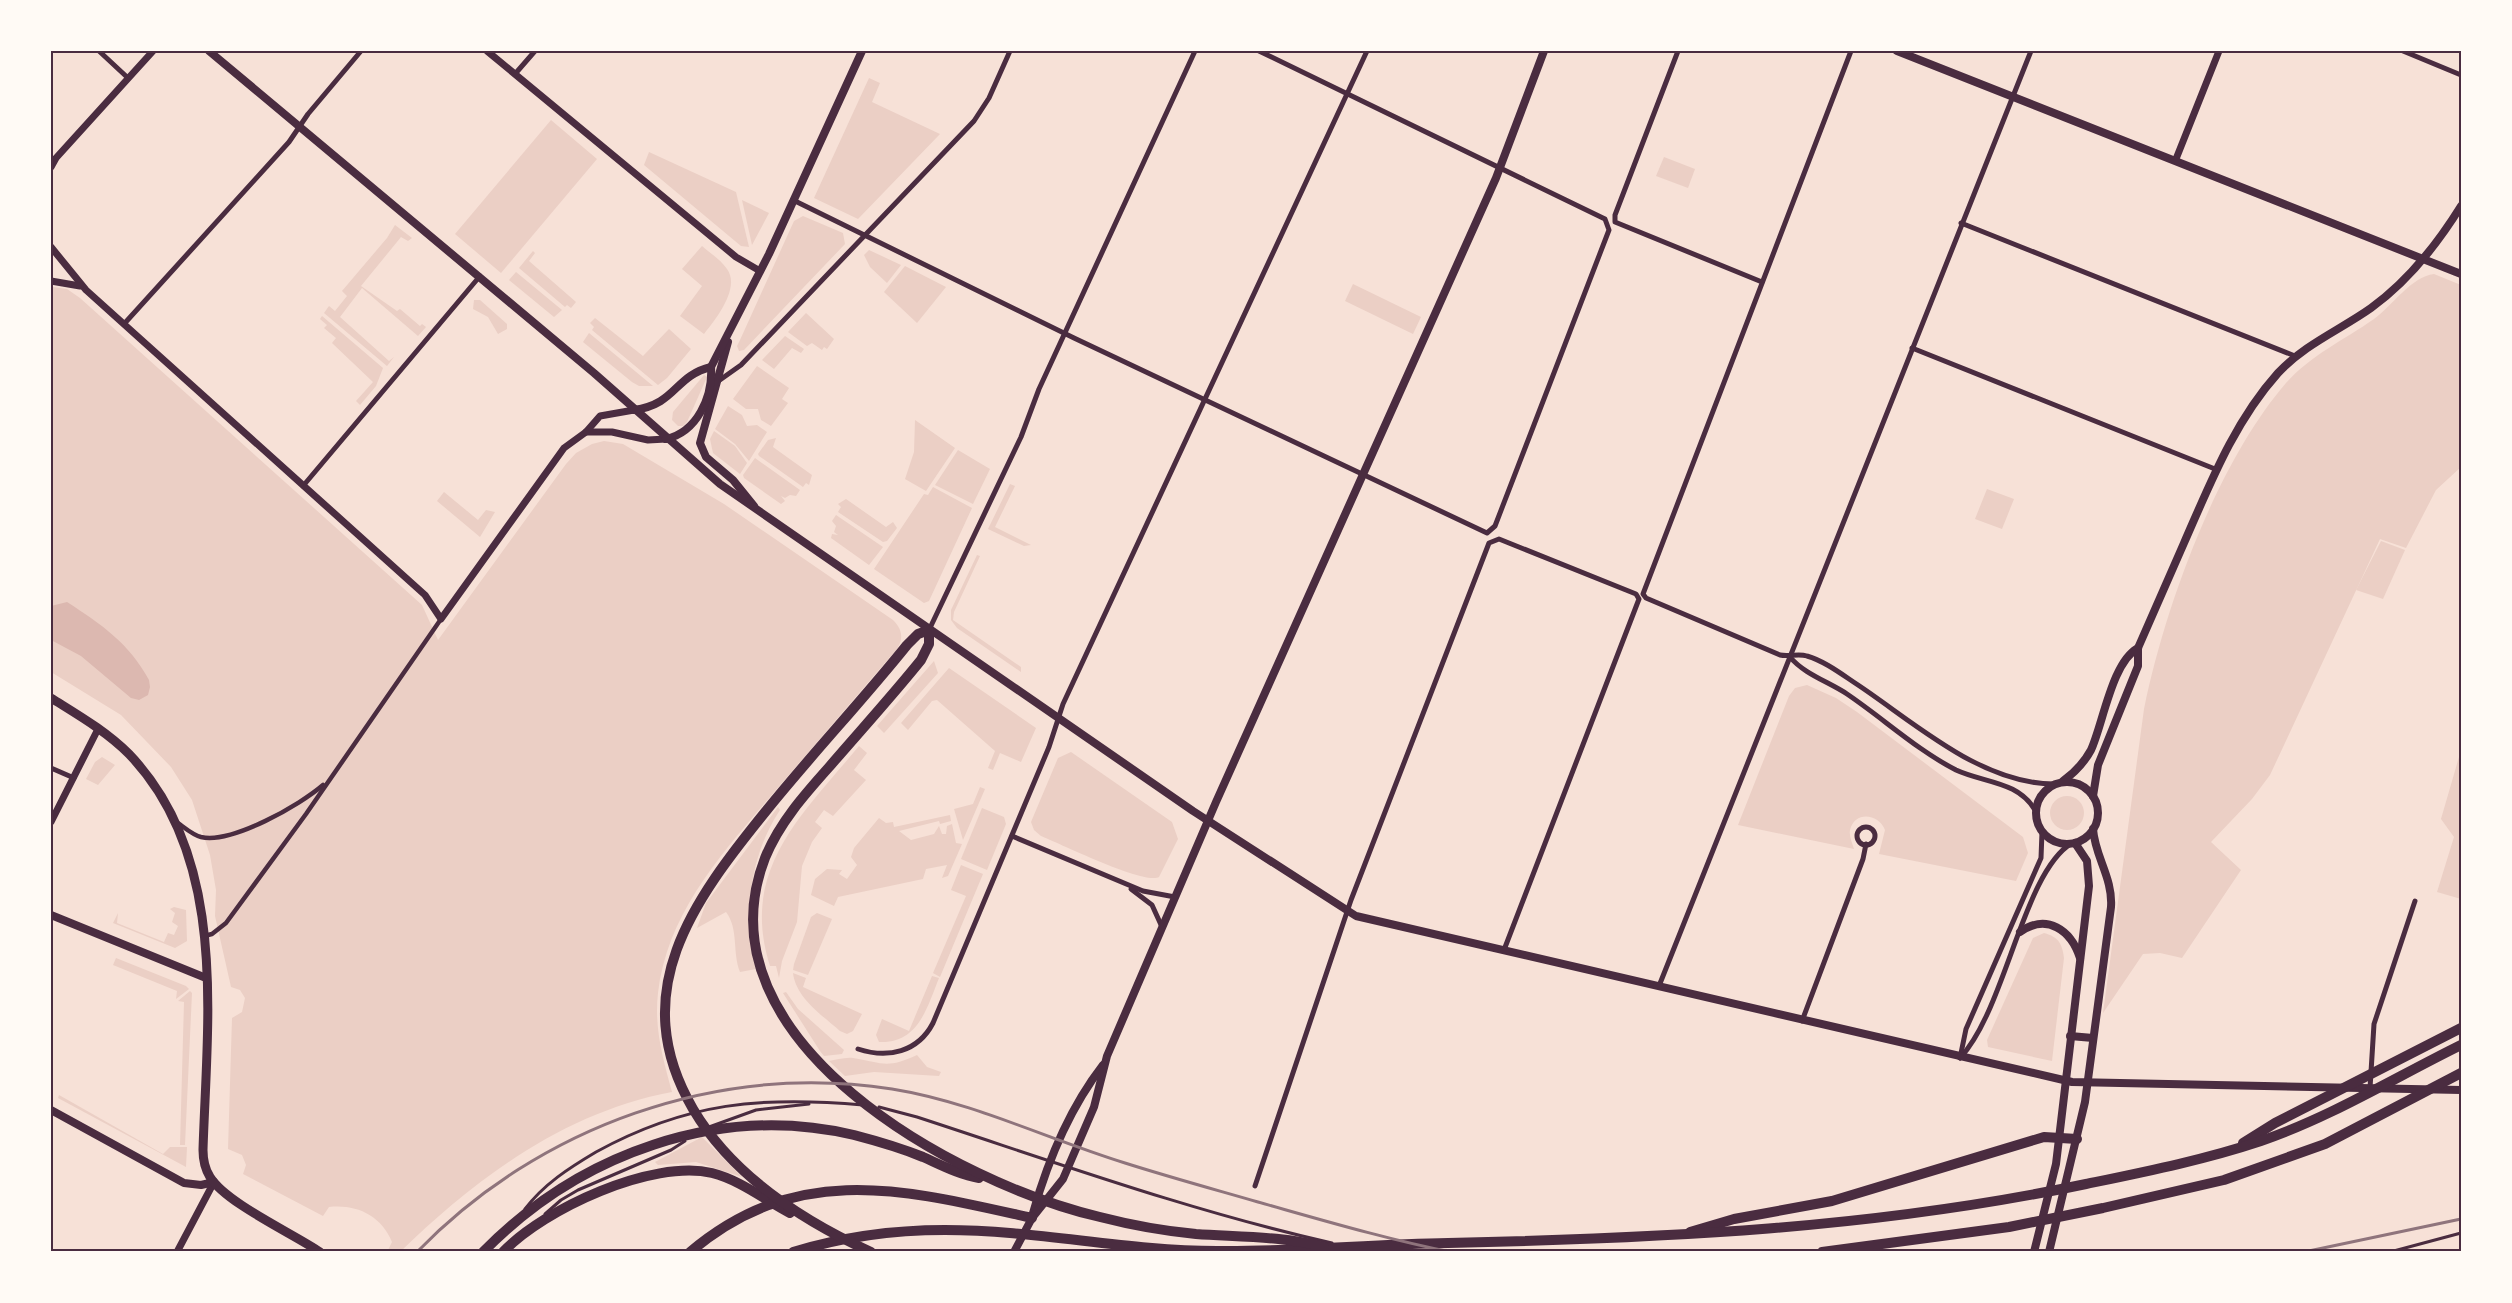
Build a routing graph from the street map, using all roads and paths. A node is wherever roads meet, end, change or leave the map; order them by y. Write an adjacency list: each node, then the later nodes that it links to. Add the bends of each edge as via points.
1 (99, 51): 21 (street)
2 (153, 51): 21 (street)
3 (209, 51): 24 (main road)
4 (361, 51): 24 (street)
5 (488, 51): 19 (street)
6 (535, 51): 19 (street)
7 (862, 51): 29 (main road)
8 (1010, 51): 32 (street, via 974,121)
9 (1195, 51): 43 (street)
10 (1259, 51): 22 (street)
11 (1367, 51): 22 (street)
12 (1544, 51): 28 (main road)
13 (1678, 51): 39 (street, via 1615,215 1616,222)
14 (1851, 51): 39 (street)
15 (1897, 51): 23 (main road)
16 (2031, 51): 23 (street)
17 (2219, 51): 25 (street)
18 (2403, 51): 20 (street)
19 (515, 74): 35 (street, via 736,258)
20 (2461, 75)
21 (128, 78): 26 (street)
22 (1347, 93): 28 (street); 49 (street)
23 (2012, 97): 25 (main road); 31 (street)
24 (299, 126): 37 (main road); 41 (street, via 289,142)
25 (2176, 159): 34 (main road)
26 (54, 160): 27 (street)
27 (51, 167)
28 (1501, 167): 54 (main road); 54 (street, via 1605,219 1610,230 1495,526 1487,533)
29 (793, 200): 32 (street); 35 (main road)
30 (2461, 206): 34 (main road)
31 (1961, 223): 44 (street); 45 (street)
32 (864, 236): 43 (street); 47 (street, via 741,365)
33 (51, 247): 40 (street)
34 (2422, 258): 36 (main road); 45 (main road, via 2372,307)
35 (760, 271): 42 (main road)
36 (2461, 274)
37 (480, 276): 50 (main road); 55 (street)
38 (51, 281): 40 (street)
39 (1762, 282): 60 (street, via 1643,594)
40 (82, 287): 41 (street)
41 (124, 324): 55 (street)
42 (730, 332): 46 (main road); 47 (main road)
43 (1065, 333): 49 (street); 58 (street, via 1021,437)
44 (1912, 348): 53 (street); 60 (street)
45 (2295, 357): 53 (main road, via 2256,402)
46 (711, 367): 48 (main road); 50 (main road, via 691,374 662,402)
47 (719, 381): 48 (street); 56 (main road, via 702,429 701,448 738,485)
48 (711, 386): 52 (main road, via 690,428)
49 (1205, 400): 54 (street); 64 (street)
50 (634, 410): 51 (street, via 600,416); 52 (main road)
51 (586, 432): 52 (street); 57 (street, via 559,455)
52 (666, 439): 56 (main road)
53 (2215, 469): 59 (main road)
54 (1364, 473): 72 (main road)
55 (303, 486): 57 (street, via 425,595)
56 (757, 511): 58 (main road)
57 (441, 619): 68 (street)
58 (929, 630): 64 (main road); 108 (highway, via 929,644 921,660 779,831 760,876 755,930 762,969 775,1004 814,1056 896,1128); 114 (highway, via 911,641 715,875 685,926 669,980 666,1020 670,1054 700,1120 748,1174)
59 (2138, 648): 62 (main road, via 2128,657); 63 (main road, via 2139,664)
60 (1790, 657): 69 (street, via 1805,655 1830,668 1930,736 1972,759 2023,779); 71 (street, via 1939,760 1966,774 2018,791); 91 (street)
61 (51, 698): 65 (main road)
62 (2106, 701): 63 (main road); 69 (main road, via 2089,754 2078,769)
63 (2121, 708): 70 (main road, via 2097,768)
64 (1059, 718): 72 (main road); 77 (street)
65 (98, 729): 67 (street); 73 (main road, via 142,770)
66 (51, 768): 67 (street)
67 (74, 778): 74 (street)
68 (327, 781): 73 (street, via 300,802 225,836 200,837); 87 (street, via 226,922)
69 (2058, 783): 70 (main road, via 2081,785); 71 (main road, via 2041,794)
70 (2093, 796): 75 (main road, via 2098,812)
71 (2036, 810): 76 (main road)
72 (1208, 820): 81 (main road); 83 (main road)
73 (175, 821): 87 (main road, via 194,877)
74 (51, 822)
75 (2093, 829): 78 (main road); 95 (main road, via 2112,900)
76 (2042, 832): 78 (main road, via 2054,841); 98 (street, via 2040,860 1962,1037)
77 (1012, 836): 80 (street); 97 (street, via 928,1032 898,1053)
78 (2073, 843): 86 (street, via 2051,861); 89 (main road, via 2085,855 2089,870)
79 (1866, 844): 92 (street)
80 (1128, 886): 81 (street); 85 (street, via 1152,905)
81 (1176, 897): 85 (main road)
82 (2415, 901): 101 (street, via 2374,1024)
83 (1347, 912): 88 (main road); 88 (street, via 1488,543 1500,539 1636,594 1639,601); 110 (street)
84 (51, 915): 90 (main road)
85 (1162, 927): 99 (main road)
86 (2020, 932): 89 (main road, via 2037,924 2057,926 2073,940); 98 (street, via 1989,1006)
87 (204, 936): 90 (main road)
88 (1504, 950): 91 (main road)
89 (2081, 962): 94 (main road)
90 (206, 978): 109 (main road, via 203,1154)
91 (1659, 986): 92 (main road)
92 (1802, 1021): 98 (main road)
93 (2461, 1028): 107 (highway, via 2275,1123)
94 (2070, 1036): 95 (main road); 105 (main road)
95 (2093, 1038): 106 (main road)
96 (2461, 1045): 107 (highway, via 2321,1117)
97 (858, 1049)
98 (1960, 1058): 101 (main road, via 2090,1083)
99 (1105, 1062): 112 (main road, via 1072,1111 1045,1173); 112 (main road, via 1099,1092 1063,1179)
100 (2461, 1074): 127 (highway, via 2325,1144 2234,1177 2020,1225)
101 (2370, 1088): 102 (main road)
102 (2461, 1090)
103 (820, 1103): 111 (lane, via 783,1100 709,1108 674,1118 606,1147 560,1175 544,1187); 113 (lane, via 766,1108 719,1122 671,1150 567,1196); 126 (lane, via 901,1112 1164,1199)
104 (51, 1110): 109 (main road, via 186,1183)
105 (2058, 1137): 106 (highway); 116 (highway, via 2044,1137 1832,1201 1724,1222); 128 (main road, via 2051,1188)
106 (2077, 1139): 129 (main road)
107 (2235, 1149): 116 (highway, via 1974,1205 1798,1227)
108 (983, 1178): 111 (highway, via 864,1138 798,1127 708,1130 619,1157 567,1184); 117 (highway, via 1053,1204 1120,1222 1194,1233 1282,1238)
109 (214, 1182): 118 (street); 119 (main road, via 232,1198)
110 (1255, 1186)
111 (519, 1218): 120 (highway)
112 (1032, 1218): 122 (highway, via 916,1195 846,1189 815,1192 747,1214); 125 (main road)
113 (538, 1223): 114 (highway, via 635,1179 687,1170 727,1178); 121 (highway)
114 (828, 1231): 124 (highway)
115 (2461, 1233): 130 (lane)
116 (1682, 1236): 117 (highway)
117 (1324, 1247): 123 (highway, via 1172,1251 942,1230 861,1236)
118 (177, 1252)
119 (320, 1252)
120 (483, 1252)
121 (502, 1252)
122 (690, 1252)
123 (793, 1252)
124 (871, 1252)
125 (1014, 1252)
126 (1371, 1252)
127 (1822, 1252)
128 (2034, 1252)
129 (2049, 1252)
130 (2390, 1252)

